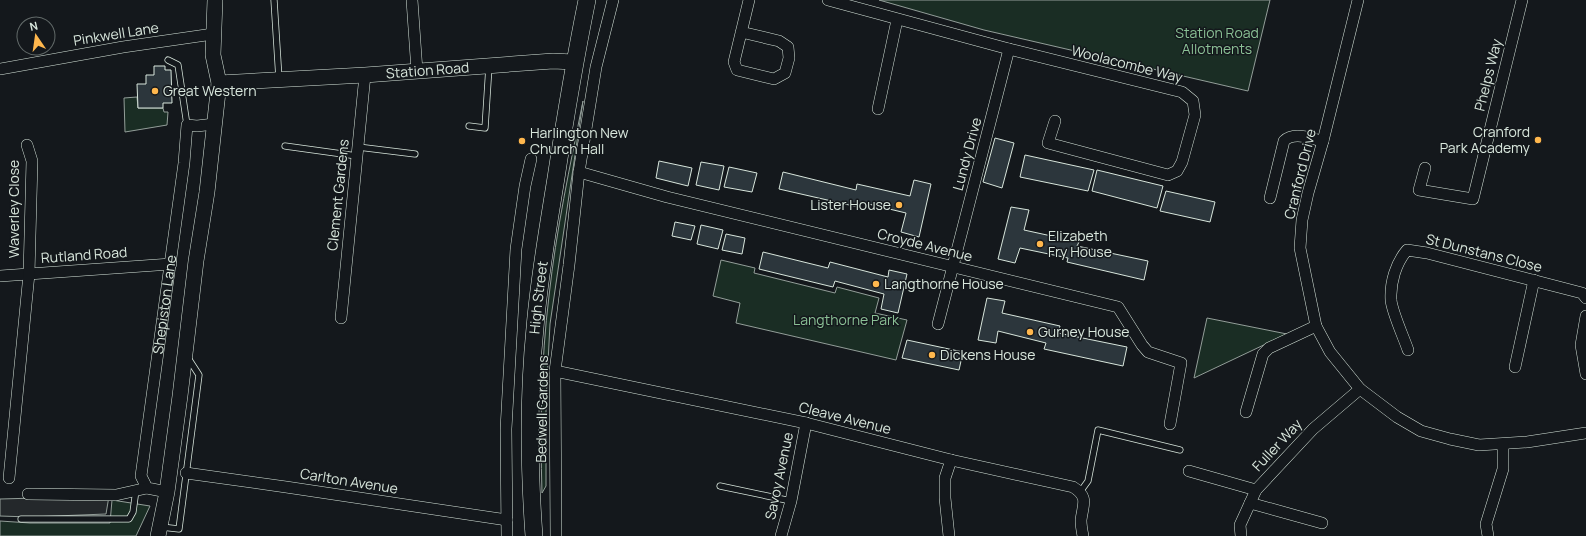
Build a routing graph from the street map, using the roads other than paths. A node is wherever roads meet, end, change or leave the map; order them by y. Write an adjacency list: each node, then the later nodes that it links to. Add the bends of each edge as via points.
1 (215, 0): 12 (street, Shepiston Lane)
2 (274, 0): 20 (lane)
3 (412, 0): 18 (street)
4 (587, 0): 15 (main road)
5 (613, 0): 34 (street, Bedwell Gardens, via 596,67)
6 (749, 0): 11 (street)
7 (828, 0): 10 (street, Woolacombe Way)
8 (1358, 0): 27 (street, Cranford Drive)
9 (1522, 0): 33 (street, Phelps Way, via 1473,199 1419,190)
10 (897, 20): 13 (street, Woolacombe Way); 22 (street)
11 (742, 32): 11 (street, via 734,62 736,70 774,79 785,74 789,58 788,47 779,40)
12 (213, 34): 17 (street, Pinkwell Lane); 21 (street, Shepiston Lane)
13 (1009, 49): 23 (street, Woolacombe Way, via 1182,92 1193,101 1195,115 1182,162 1177,171 1168,175 1048,143); 37 (street, Lundy Drive)
14 (168, 60): 25 (lane, via 178,65)
15 (574, 62): 16 (street, Station Road); 75 (main road, High Street, via 534,329 530,422)
16 (489, 66): 18 (street, Station Road); 26 (lane, via 485,128)
17 (0, 69)
18 (417, 71): 19 (street, Station Road)
19 (365, 75): 20 (street, Station Road); 30 (street, Clement Gardens)
20 (279, 79): 21 (street, Station Road)
21 (219, 83): 24 (street, Shepiston Lane)
22 (878, 109)
23 (1055, 121)
24 (214, 124): 25 (street); 47 (street, Shepiston Lane)
25 (187, 126): 36 (street, Shepiston Lane)
26 (470, 126)
27 (1323, 141): 35 (street, via 1293,135 1284,141); 45 (street, Cranford Drive, via 1302,220 1300,248)
28 (27, 145): 38 (street, Waverley Close, via 32,161)
29 (285, 146): 30 (lane)
30 (358, 152): 31 (lane); 43 (street, Clement Gardens)
31 (415, 154)
32 (531, 159): 71 (street, via 516,249 506,428)
33 (1425, 168)
34 (579, 172): 37 (street, Croyde Avenue, via 667,197); 49 (street, Bedwell Gardens)
35 (1270, 198)
36 (171, 264): 38 (street, Rutland Road); 63 (street, Shepiston Lane, via 141,476)
37 (952, 267): 44 (street, Lundy Drive); 54 (street, Croyde Avenue, via 1118,307 1148,352 1181,363)
38 (29, 274): 39 (street, Rutland Road); 61 (street, Waverley Close)
39 (0, 276)
40 (1534, 280): 41 (street, St Dunstans Close, via 1582,293); 46 (street, St Dunstans Close, via 1407,250 1400,258 1392,283 1391,301); 48 (street)
41 (1586, 298)
42 (1586, 316): 50 (street, via 1582,345)
43 (341, 318)
44 (938, 324)
45 (1316, 326): 51 (street, Cranford Drive, via 1330,352); 52 (street, via 1269,348 1263,354)
46 (1408, 350)
47 (186, 354): 60 (lane, via 199,375); 65 (street, Shepiston Lane)
48 (1515, 367)
49 (555, 371): 53 (street, Cleave Avenue); 76 (street, Bedwell Gardens)
50 (1586, 374)
51 (1360, 389): 56 (street, Cranford Drive, via 1420,431 1479,445); 64 (street, Fuller Way, via 1313,429)
52 (1246, 412)
53 (806, 423): 58 (street, Cleave Avenue); 68 (street, Savoy Avenue)
54 (1170, 424)
55 (1586, 433): 56 (street, Cranford Drive)
56 (1503, 445): 81 (street, via 1503,469 1486,524)
57 (1180, 450): 66 (lane, via 1098,430 1088,481)
58 (951, 460): 66 (street, Cleave Avenue, via 1073,487); 78 (street, via 945,478)
59 (1189, 471): 64 (street)
60 (186, 473): 71 (street, Carlton Avenue); 73 (lane, via 179,529)
61 (9, 478)
62 (720, 486): 68 (lane)
63 (142, 489): 65 (street); 67 (street, via 116,495); 70 (lane, via 129,519)
64 (1256, 490): 69 (street, Fuller Way)
65 (167, 492): 73 (street, Shepiston Lane)
66 (1080, 492): 79 (street, via 1084,499 1081,521)
67 (28, 494)
68 (791, 501): 77 (street, Savoy Avenue)
69 (1250, 503): 72 (street); 80 (street, Fuller Way, via 1240,524)
70 (21, 520)
71 (507, 520): 74 (street)
72 (1322, 523)
73 (159, 532)
74 (507, 536)
75 (534, 536)
76 (556, 536)
77 (781, 536)
78 (949, 536)
79 (1083, 536)
80 (1241, 536)
81 (1488, 536)

